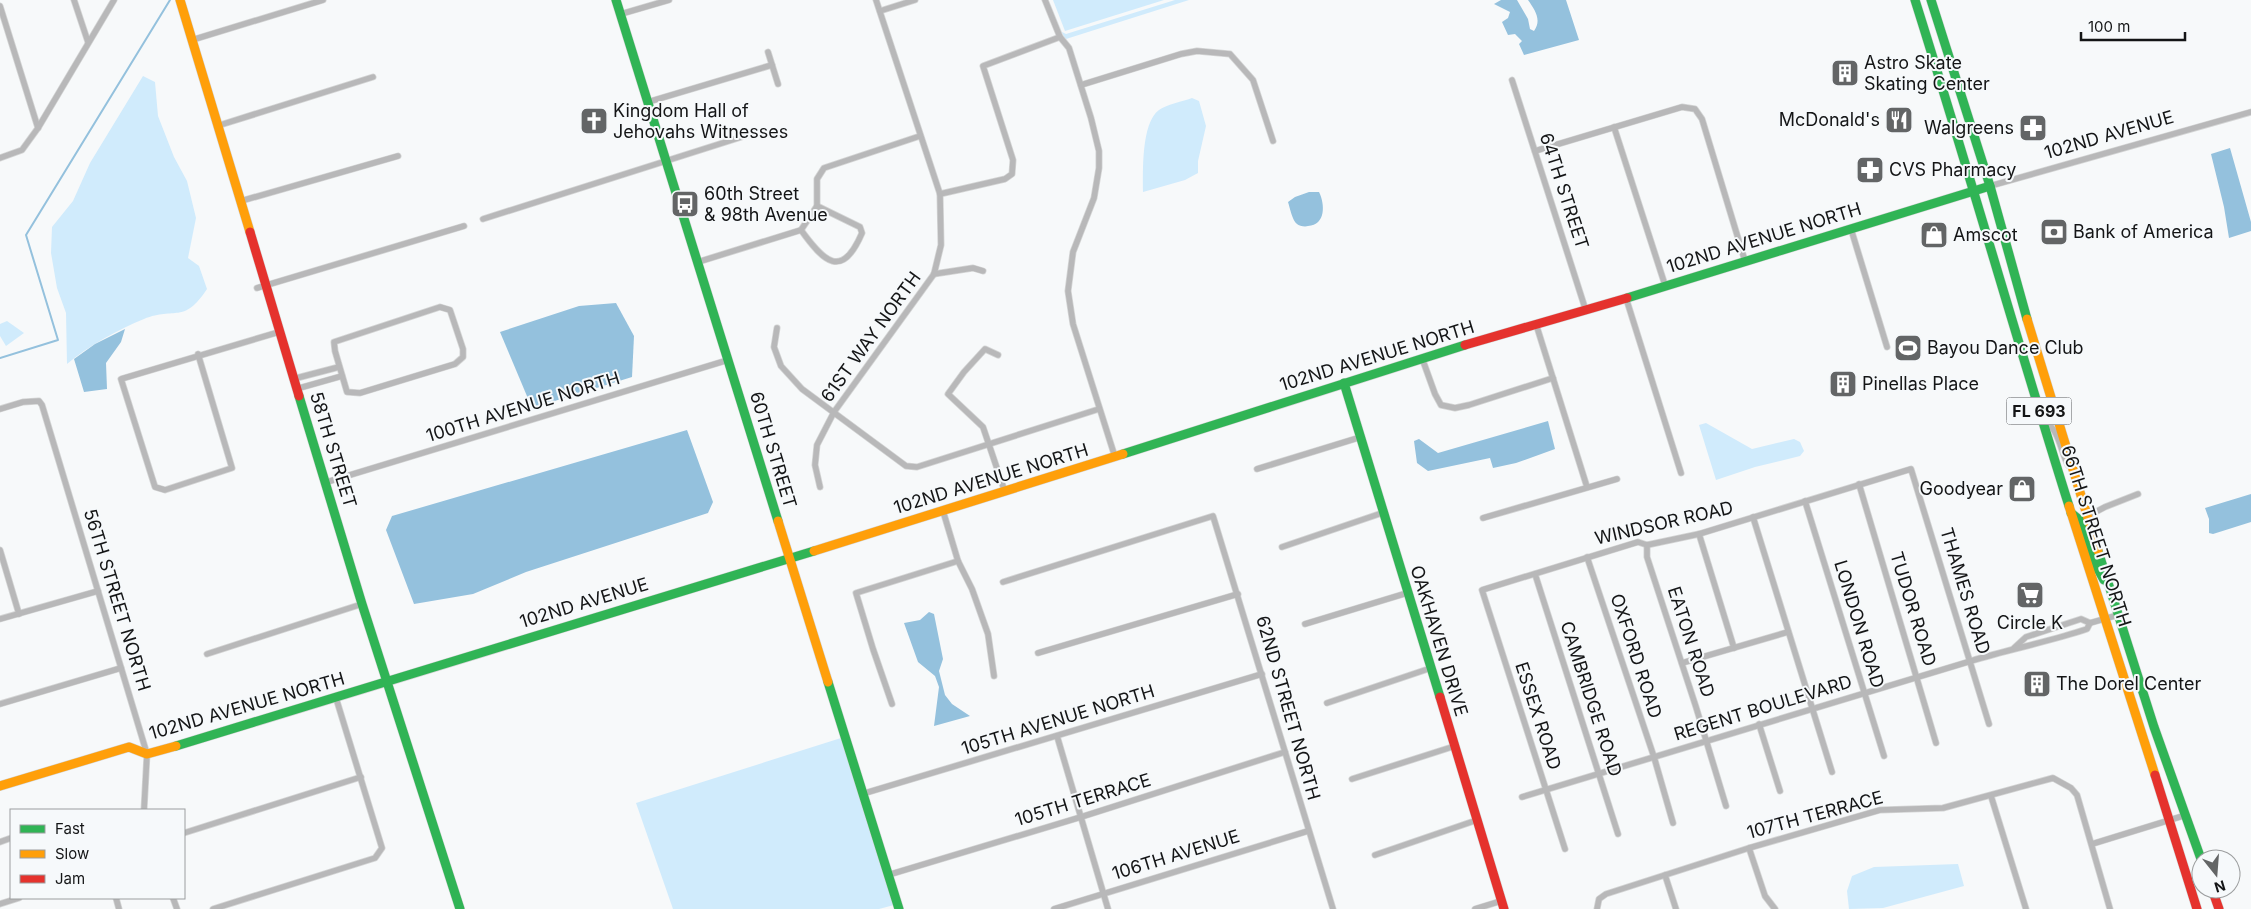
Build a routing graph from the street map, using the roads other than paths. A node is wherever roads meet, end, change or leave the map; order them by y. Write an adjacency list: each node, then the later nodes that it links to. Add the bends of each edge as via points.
1 (74, 0): 17 (street)
2 (114, 0): 17 (street)
3 (180, 0): 16 (street, 58TH STREET)
4 (323, 0): 16 (street)
5 (616, 0): 14 (street, 60TH STREET)
6 (669, 0): 14 (street)
7 (876, 0): 13 (street, 61ST WAY NORTH)
8 (915, 0): 13 (street)
9 (1045, 0): 15 (street)
10 (1915, 0): 37 (street, 66TH STREET NORTH / FL 693)
11 (1931, 0): 36 (street, 66TH STREET NORTH / FL 693)
12 (0, 6): 28 (street)
13 (880, 11): 30 (street, 61ST WAY NORTH)
14 (621, 14): 24 (street, 60TH STREET)
15 (1060, 37): 23 (street, via 1069,48); 38 (street, via 983,66 1013,160 1012,174 1005,179)
16 (192, 40): 26 (street, 58TH STREET)
17 (88, 42): 28 (street)
18 (768, 52): 19 (street)
19 (772, 65): 22 (street); 24 (street)
20 (373, 77): 26 (street)
21 (1512, 80): 32 (street, 64TH STREET)
22 (778, 84)
23 (1081, 85): 31 (street, via 1181,54 1197,51 1230,54 1253,80); 68 (street, via 1099,151 1099,168 1094,198 1073,252 1068,291 1073,324)
24 (648, 102): 35 (street, 60TH STREET)
25 (2251, 112): 36 (street, 102ND AVENUE)
26 (218, 126): 39 (street, 58TH STREET)
27 (1614, 127): 32 (street); 45 (street, via 1682,107 1695,109 1702,120); 49 (street)
28 (38, 128): 34 (street, via 22,150)
29 (754, 133): 35 (street)
30 (920, 136): 38 (street, 61ST WAY NORTH); 40 (street, via 824,168 817,179)
31 (1273, 141)
32 (1535, 151): 52 (street, 64TH STREET)
33 (398, 156): 39 (street)
34 (0, 158)
35 (666, 161): 41 (street); 46 (street, 60TH STREET)
36 (1990, 186): 37 (street, 102ND AVENUE); 78 (street, 66TH STREET NORTH / FL 693, via 2017,288)
37 (1975, 191): 43 (street, 102ND AVENUE NORTH); 70 (street, 66TH STREET NORTH / FL 693)
38 (940, 194): 48 (street, 61ST WAY NORTH, via 941,245)
39 (241, 201): 50 (street, 58TH STREET)
40 (817, 206): 44 (street); 44 (street, via 860,227 862,233 856,247 847,258 838,263 830,262)
41 (482, 219)
42 (464, 226): 50 (street)
43 (1851, 229): 45 (street, 102ND AVENUE NORTH); 56 (street)
44 (801, 230): 46 (street)
45 (1745, 261): 49 (street, 102ND AVENUE NORTH)
46 (698, 262): 60 (street, 60TH STREET)
47 (983, 271): 48 (street, via 973,268)
48 (934, 274): 69 (street, 61ST WAY NORTH)
49 (1666, 285): 51 (street, 102ND AVENUE NORTH)
50 (262, 286): 55 (street, 58TH STREET)
51 (1626, 298): 52 (street, 102ND AVENUE NORTH); 76 (street)
52 (1586, 312): 53 (street, 102ND AVENUE NORTH)
53 (1536, 324): 59 (street, 102ND AVENUE NORTH); 63 (street)
54 (777, 328): 69 (street, via 774,347 781,366 802,390)
55 (279, 332): 57 (street); 64 (street, 58TH STREET)
56 (1887, 346)
57 (198, 354): 57 (street, via 121,379 155,487 165,490 232,468)
58 (998, 355): 72 (street, via 985,349 948,394 983,427)
59 (1422, 358): 63 (street, via 1442,405 1455,408); 65 (street, 102ND AVENUE NORTH)
60 (728, 360): 79 (street, 100TH AVENUE NORTH); 97 (street, 60TH STREET)
61 (339, 367): 62 (street); 62 (street, via 334,342 440,307 450,310 463,349 463,357 455,364 360,393 347,392); 64 (street)
62 (342, 376): 66 (street)
63 (1553, 378): 82 (street)
64 (293, 379): 66 (street, 58TH STREET)
65 (1344, 383): 71 (street, OAKHAVEN DRIVE); 73 (street, 102ND AVENUE NORTH)
66 (296, 388): 79 (street, 58TH STREET)
67 (0, 409): 103 (street, 56TH STREET NORTH, via 39,401)
68 (1099, 409): 72 (street); 73 (street)
69 (834, 412): 72 (street, via 906,466 917,467); 81 (street, 61ST WAY NORTH, via 817,445 815,465)
70 (2042, 420): 78 (street, via 2054,428 2061,453); 87 (street, 66TH STREET NORTH / FL 693)
71 (1361, 437): 74 (street); 88 (street, OAKHAVEN DRIVE)
72 (990, 445): 83 (street)
73 (1116, 457): 83 (street, 102ND AVENUE NORTH)
74 (1257, 469)
75 (1911, 469): 80 (street, WINDSOR ROAD); 118 (street, THAMES ROAD)
76 (1681, 473)
77 (1617, 479): 82 (street)
78 (2077, 480): 89 (street, 66TH STREET NORTH / FL 693)
79 (326, 482): 106 (street, 58TH STREET)
80 (1859, 484): 85 (street, WINDSOR ROAD); 124 (street, TUDOR ROAD)
81 (820, 488)
82 (1587, 488): 91 (street)
83 (1005, 492): 86 (street, 102ND AVENUE NORTH)
84 (2138, 494): 89 (street)
85 (1805, 501): 90 (street, WINDSOR ROAD); 126 (street, LONDON ROAD)
86 (943, 511): 97 (street, 102ND AVENUE NORTH); 98 (street)
87 (2071, 512): 101 (street, via 2081,521 2093,560 2102,579); 109 (street, 66TH STREET NORTH / FL 693)
88 (1382, 513): 94 (street); 104 (street, OAKHAVEN DRIVE)
89 (2088, 516): 101 (street, 66TH STREET NORTH / FL 693)
90 (1752, 517): 92 (street, WINDSOR ROAD); 113 (street)
91 (1483, 518)
92 (1699, 534): 93 (street, WINDSOR ROAD); 114 (street)
93 (1647, 545): 96 (street, WINDSOR ROAD, via 1638,542); 119 (street, EATON ROAD, via 1647,556)
94 (1282, 548)
95 (0, 550): 107 (street)
96 (1587, 557): 99 (street, WINDSOR ROAD); 141 (street, OXFORD ROAD)
97 (789, 558): 125 (street, 102ND AVENUE); 149 (street, 60TH STREET)
98 (958, 561): 123 (street, via 972,588 988,634); 130 (street, via 856,593)
99 (1536, 574): 102 (street, WINDSOR ROAD); 143 (street, CAMBRIDGE ROAD)
100 (1004, 582): 105 (street, 62ND STREET NORTH, via 1213,516)
101 (2108, 583): 108 (street, 66TH STREET NORTH / FL 693)
102 (1482, 590): 147 (street, ESSEX ROAD)
103 (98, 591): 107 (street); 120 (street, 56TH STREET NORTH)
104 (1407, 593): 112 (street); 121 (street, OAKHAVEN DRIVE)
105 (1238, 594): 117 (street); 122 (street, 62ND STREET NORTH)
106 (362, 604): 116 (street); 125 (street, 58TH STREET)
107 (19, 614): 110 (street)
108 (2118, 615): 109 (street, REGENT BOULEVARD); 154 (street, 66TH STREET NORTH / FL 693)
109 (2105, 619): 111 (street, REGENT BOULEVARD); 157 (street, 66TH STREET NORTH / FL 693)
110 (0, 620)
111 (2090, 623): 115 (street, REGENT BOULEVARD, via 2087,630); 115 (street, REGENT BOULEVARD, via 2081,619 2033,634)
112 (1305, 624)
113 (1788, 632): 114 (street); 131 (street)
114 (1734, 648): 119 (street)
115 (2014, 648): 118 (street, REGENT BOULEVARD)
116 (207, 654)
117 (1038, 654)
118 (1971, 661): 124 (street, REGENT BOULEVARD); 133 (street, THAMES ROAD)
119 (1682, 663): 135 (street, EATON ROAD)
120 (122, 668): 129 (street); 139 (street, 56TH STREET NORTH)
121 (1431, 668): 128 (street); 137 (street, OAKHAVEN DRIVE)
122 (1262, 674): 134 (street, 105TH AVENUE NORTH); 138 (street, 62ND STREET NORTH)
123 (994, 676)
124 (1918, 677): 126 (street, REGENT BOULEVARD); 136 (street, TUDOR ROAD)
125 (388, 680): 127 (street, 102ND AVENUE NORTH); 174 (street, 58TH STREET)
126 (1865, 693): 131 (street, REGENT BOULEVARD); 140 (street, LONDON ROAD)
127 (336, 698): 139 (street, 102ND AVENUE NORTH); 144 (street)
128 (1327, 703)
129 (0, 704)
130 (892, 704)
131 (1812, 708): 132 (street, REGENT BOULEVARD); 142 (street)
132 (1759, 724): 135 (street, REGENT BOULEVARD); 148 (street)
133 (1989, 724)
134 (1057, 736): 149 (street, 105TH AVENUE NORTH); 155 (street)
135 (1706, 742): 141 (street, REGENT BOULEVARD); 152 (street, EATON ROAD)
136 (1936, 743)
137 (1455, 746): 145 (street); 156 (street, OAKHAVEN DRIVE)
138 (1286, 752): 155 (street, 105TH TERRACE); 159 (street, 62ND STREET NORTH)
139 (147, 754): 146 (street, 102ND AVENUE NORTH, via 129,747); 153 (street, 56TH STREET NORTH)
140 (1884, 756)
141 (1654, 757): 143 (street, REGENT BOULEVARD); 158 (street, OXFORD ROAD)
142 (1832, 772)
143 (1600, 773): 147 (street, REGENT BOULEVARD); 161 (street, CAMBRIDGE ROAD)
144 (361, 778): 160 (street); 173 (street, via 382,848 375,858)
145 (1352, 778)
146 (0, 786)
147 (1546, 790): 151 (street, REGENT BOULEVARD); 165 (street, ESSEX ROAD)
148 (1780, 791)
149 (862, 794): 167 (street, 60TH STREET)
150 (1991, 796): 162 (street, 107TH TERRACE, via 2053,778 2071,788 2076,795); 163 (street, 107TH TERRACE, via 1943,808 1880,810); 183 (street)
151 (1522, 797)
152 (1726, 806)
153 (144, 809)
154 (2186, 814): 157 (street); 164 (street, 66TH STREET NORTH / FL 693)
155 (1081, 817): 167 (street, 105TH TERRACE); 169 (street)
156 (1477, 820): 166 (street); 172 (street, OAKHAVEN DRIVE)
157 (2168, 820): 162 (street); 185 (street, 66TH STREET NORTH / FL 693)
158 (1673, 823)
159 (1308, 831): 169 (street, 106TH AVENUE); 178 (street, 62ND STREET NORTH)
160 (185, 833)
161 (1618, 834)
162 (2092, 844): 184 (street)
163 (1749, 848): 168 (street, 107TH TERRACE); 182 (street, via 1765,896)
164 (2198, 849)
165 (1565, 850)
166 (1375, 855)
167 (888, 874): 175 (street, 60TH STREET)
168 (1665, 875): 180 (street, 107TH TERRACE, via 1606,894 1599,899); 181 (street)
169 (1103, 894): 176 (street, 106TH AVENUE); 177 (street)
170 (16, 899): 171 (street)
171 (0, 904)
172 (1502, 905): 179 (street)
173 (213, 909)
174 (460, 909)
175 (899, 909)
176 (1054, 909)
177 (1108, 909)
178 (1334, 909)
179 (1475, 909)
180 (1597, 909)
181 (1676, 909)
182 (1775, 909)
183 (2026, 909)
184 (2110, 909)
185 (2197, 909)

